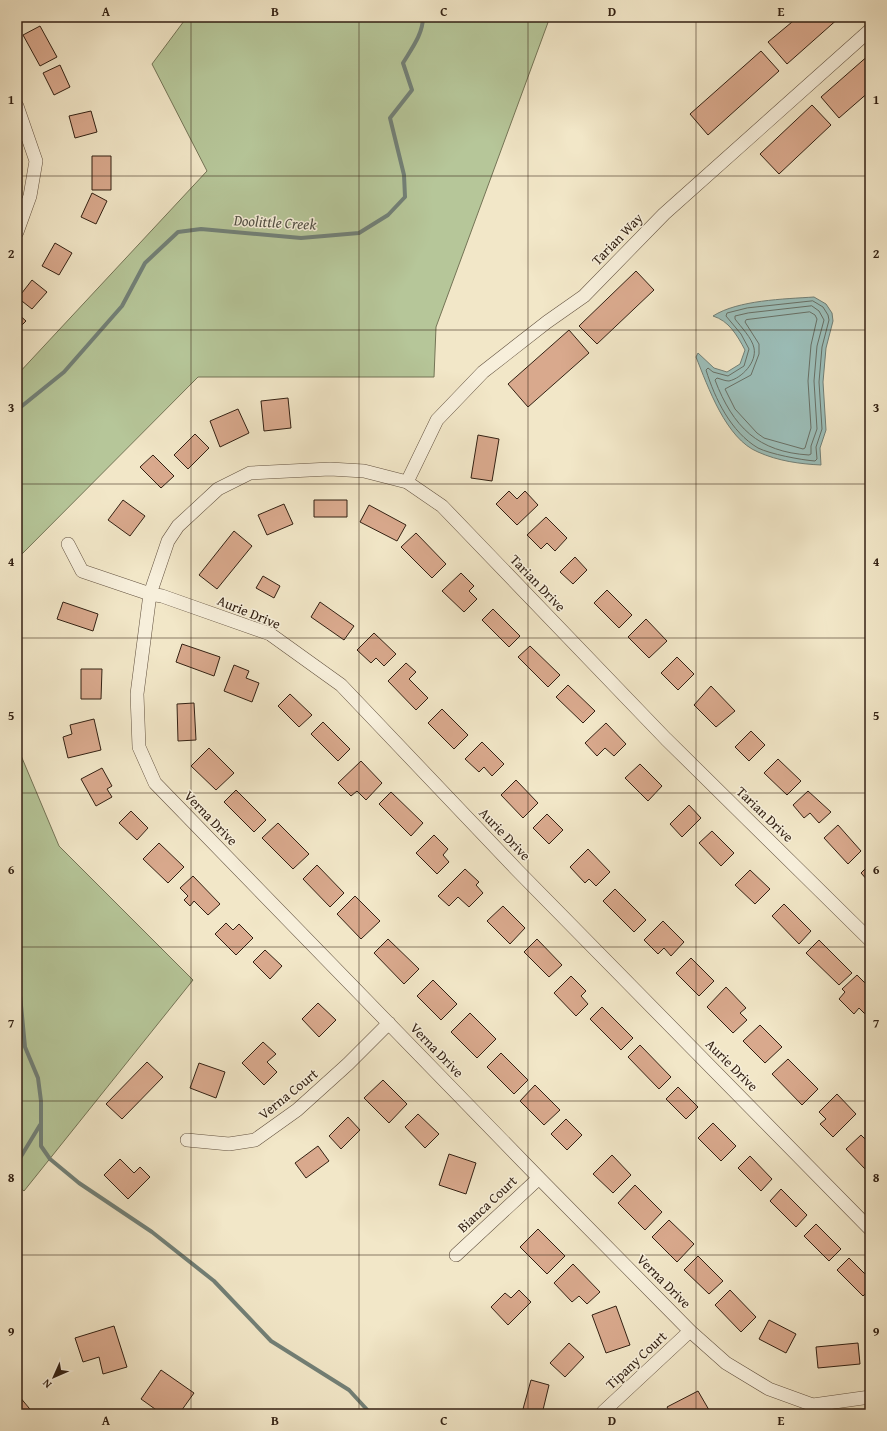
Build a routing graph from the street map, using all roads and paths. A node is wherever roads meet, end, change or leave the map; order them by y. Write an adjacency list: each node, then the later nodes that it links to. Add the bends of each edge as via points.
1 (870, 30): 4 (street, Tarian Way, via 664,214 584,296 483,372 437,420)
2 (17, 106): 3 (street, via 36,161 30,196)
3 (17, 232)
4 (407, 482): 6 (street, Tarian Drive, via 364,471 330,469 250,473 218,489 178,526 168,542); 7 (street, Tarian Drive, via 442,506 666,739)
5 (68, 544): 6 (street, Aurie Drive, via 82,571)
6 (150, 594): 8 (street, Verna Drive, via 137,694 138,747 155,783); 11 (street, Aurie Drive, via 270,634 341,685 518,871)
7 (870, 940)
8 (389, 1023): 9 (street, Verna Court, via 297,1110 255,1140 229,1144); 10 (street, Verna Drive)
9 (187, 1140)
10 (539, 1178): 12 (street, Bianca Court); 13 (street, Verna Drive)
11 (870, 1229)
12 (456, 1255)
13 (690, 1331): 15 (street, Verna Drive, via 726,1363 769,1389); 16 (street, Tipany Court)
14 (870, 1397): 15 (street, Verna Drive)
15 (813, 1410)
16 (603, 1412)

